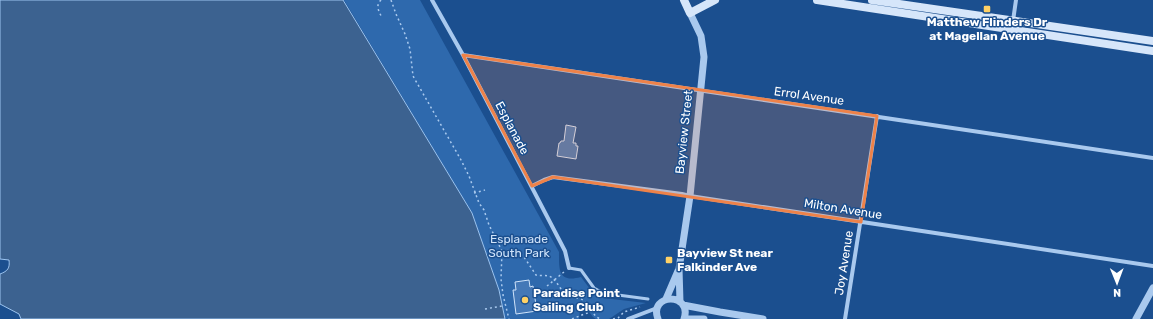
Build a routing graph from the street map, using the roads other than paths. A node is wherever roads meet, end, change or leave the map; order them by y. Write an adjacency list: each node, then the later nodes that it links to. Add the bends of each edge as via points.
1 (432, 0): 12 (street, Esplanade)
2 (715, 0): 7 (main road)
3 (817, 0): 9 (main road)
4 (872, 0): 8 (main road)
5 (1016, 0): 8 (street)
6 (686, 1): 7 (main road, Bayview Street)
7 (690, 12): 13 (street, Bayview Street, via 703,44)
8 (1013, 21): 9 (street); 10 (main road)
9 (1012, 30): 11 (main road)
10 (1153, 42)
11 (1153, 51)
12 (463, 55): 13 (street, Errol Avenue); 16 (street, Esplanade)
13 (701, 90): 14 (street, Errol Avenue); 17 (street, Bayview Street)
14 (877, 116): 15 (street, Errol Avenue); 18 (street, Joy Avenue)
15 (1153, 158)
16 (532, 186): 17 (street, Milton Avenue, via 553,177); 20 (street, Esplanade, via 565,251)
17 (690, 196): 18 (street, Milton Avenue); 21 (street, Bayview Street)
18 (861, 222): 19 (street, Milton Avenue); 34 (street, Joy Avenue)
19 (1153, 266)
20 (569, 268): 23 (lane, via 581,270 594,288 604,293)
21 (678, 269): 24 (street, Bayview Street); 25 (street, Bayview Street)
22 (1153, 288): 35 (street)
23 (648, 299)
24 (666, 299): 25 (street, via 672,298); 26 (street)
25 (682, 303): 27 (street); 30 (street, Bayview Street)
26 (657, 308): 28 (street); 29 (street)
27 (731, 317): 33 (street)
28 (628, 319)
29 (658, 319)
30 (684, 319)
31 (688, 319): 32 (street)
32 (704, 319)
33 (762, 319)
34 (845, 319)
35 (1136, 319)

